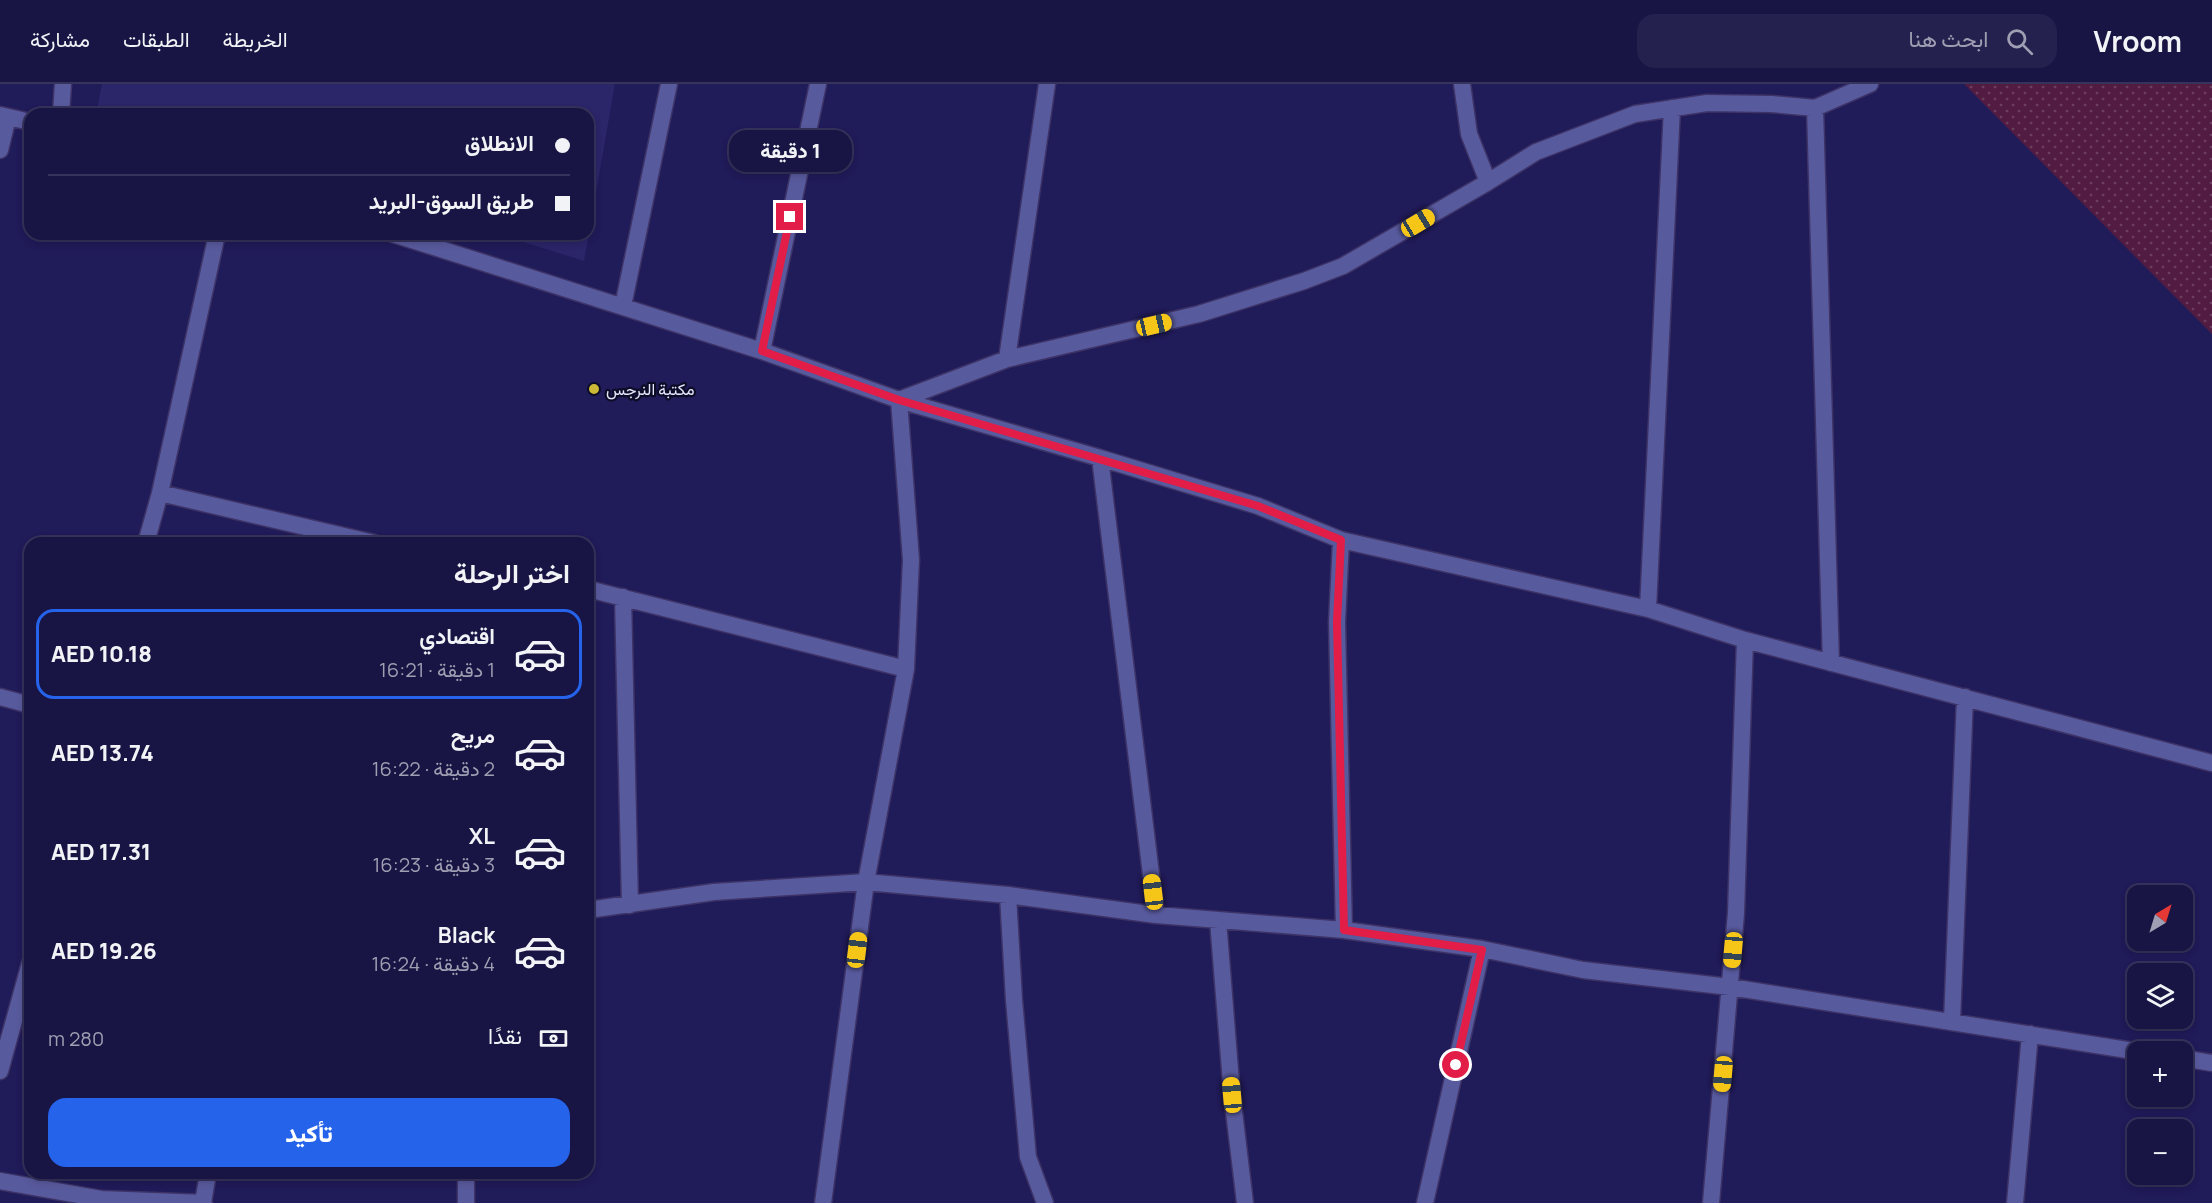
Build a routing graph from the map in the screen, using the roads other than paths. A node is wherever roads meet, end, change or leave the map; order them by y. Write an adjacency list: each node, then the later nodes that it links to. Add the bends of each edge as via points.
1 (63, 84): 7 (street)
2 (669, 84): 16 (street)
3 (818, 84): 17 (street)
4 (1047, 84): 18 (street)
5 (1462, 84): 13 (street, via 1469,134)
6 (1870, 84): 9 (street)
7 (61, 108)
8 (1672, 108): 9 (street, via 1707,103); 13 (street, via 1635,114 1536,152); 27 (street)
9 (1815, 108): 29 (street)
10 (4, 116): 11 (street); 12 (street)
11 (24, 121)
12 (0, 150)
13 (1488, 182): 18 (street, via 1343,266 1304,281 1199,314)
14 (216, 240): 21 (street)
15 (412, 240): 16 (street)
16 (623, 306): 17 (street)
17 (762, 351): 19 (street)
18 (1006, 359): 19 (street)
19 (899, 400): 20 (street); 30 (street, via 911,560)
20 (1100, 458): 24 (street, via 1258,506); 39 (street)
21 (160, 493): 22 (street); 23 (street)
22 (148, 537)
23 (334, 537)
24 (1341, 540): 27 (street); 41 (street, via 1337,622)
25 (594, 590): 26 (street)
26 (623, 597): 30 (street); 37 (street)
27 (1648, 609): 28 (street)
28 (1745, 640): 29 (street); 44 (street)
29 (1831, 663): 32 (street)
30 (906, 669): 35 (street)
31 (0, 697): 33 (street)
32 (1965, 697): 34 (street); 45 (street)
33 (24, 703)
34 (2212, 763)
35 (866, 882): 36 (street); 37 (street, via 714,892); 57 (street)
36 (1008, 895): 39 (street); 58 (street, via 1028,1156)
37 (630, 905): 38 (street)
38 (594, 909)
39 (1156, 915): 40 (street)
40 (1218, 920): 41 (street); 59 (street)
41 (1344, 930): 42 (street)
42 (1482, 950): 44 (street, via 1583,970); 60 (street)
43 (24, 985): 50 (street)
44 (1730, 987): 45 (street); 61 (street)
45 (1952, 1022): 46 (street)
46 (2030, 1034): 47 (street); 62 (street)
47 (2127, 1050)
48 (2193, 1060): 49 (street)
49 (2212, 1063)
50 (0, 1071)
51 (207, 1179): 55 (street)
52 (466, 1179): 56 (street)
53 (0, 1181): 54 (street)
54 (101, 1201): 55 (street)
55 (203, 1203)
56 (466, 1203)
57 (824, 1203)
58 (1045, 1203)
59 (1245, 1203)
60 (1425, 1203)
61 (1711, 1203)
62 (2016, 1203)

